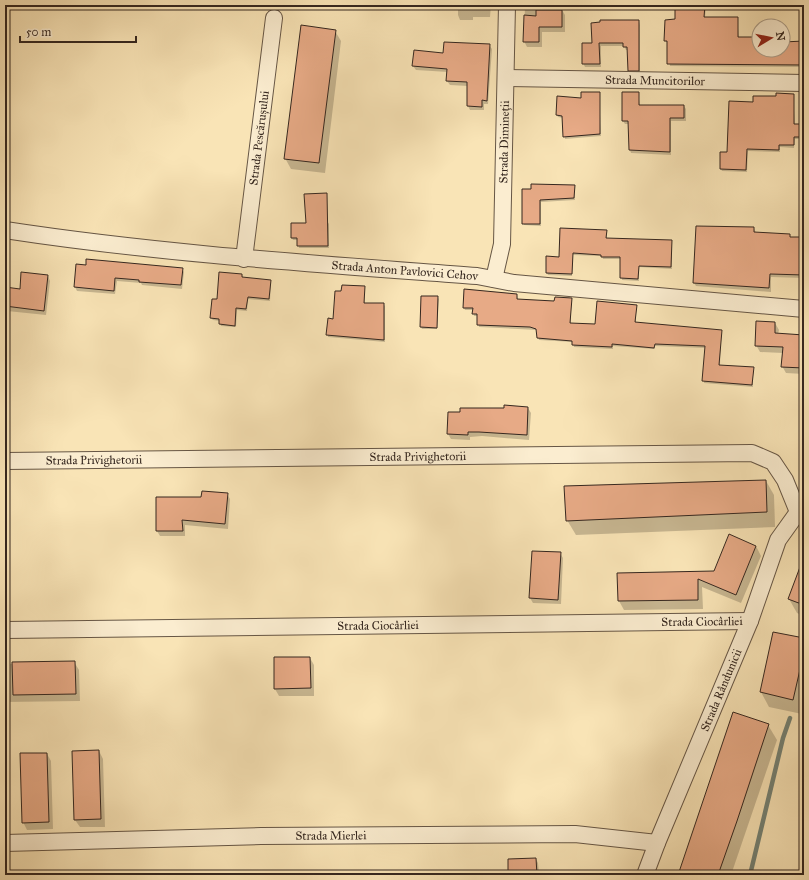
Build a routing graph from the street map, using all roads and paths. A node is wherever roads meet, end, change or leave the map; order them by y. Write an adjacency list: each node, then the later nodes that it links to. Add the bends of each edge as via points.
1 (507, 5): 3 (street, Strada Dimineții)
2 (274, 18): 6 (street, Strada Pescărușului)
3 (506, 78): 4 (street, Strada Muncitorilor); 7 (street, Strada Dimineții, via 502,244)
4 (804, 83)
5 (5, 230): 6 (street, Strada Anton Pavlovici Cehov, via 62,239)
6 (244, 259): 7 (street, Strada Anton Pavlovici Cehov)
7 (494, 278): 8 (street, Strada Anton Pavlovici Cehov, via 514,284)
8 (804, 309)
9 (5, 461): 10 (street, Strada Privighetorii, via 752,453 773,462)
10 (801, 513): 11 (street, Strada Rândunicii, via 778,540)
11 (750, 621): 12 (street, Strada Ciocârliei); 14 (street, Strada Rândunicii)
12 (5, 630)
13 (5, 843): 14 (street, Strada Mierlei, via 261,836 575,834)
14 (657, 843): 15 (street, Strada Rândunicii)
15 (645, 875)

